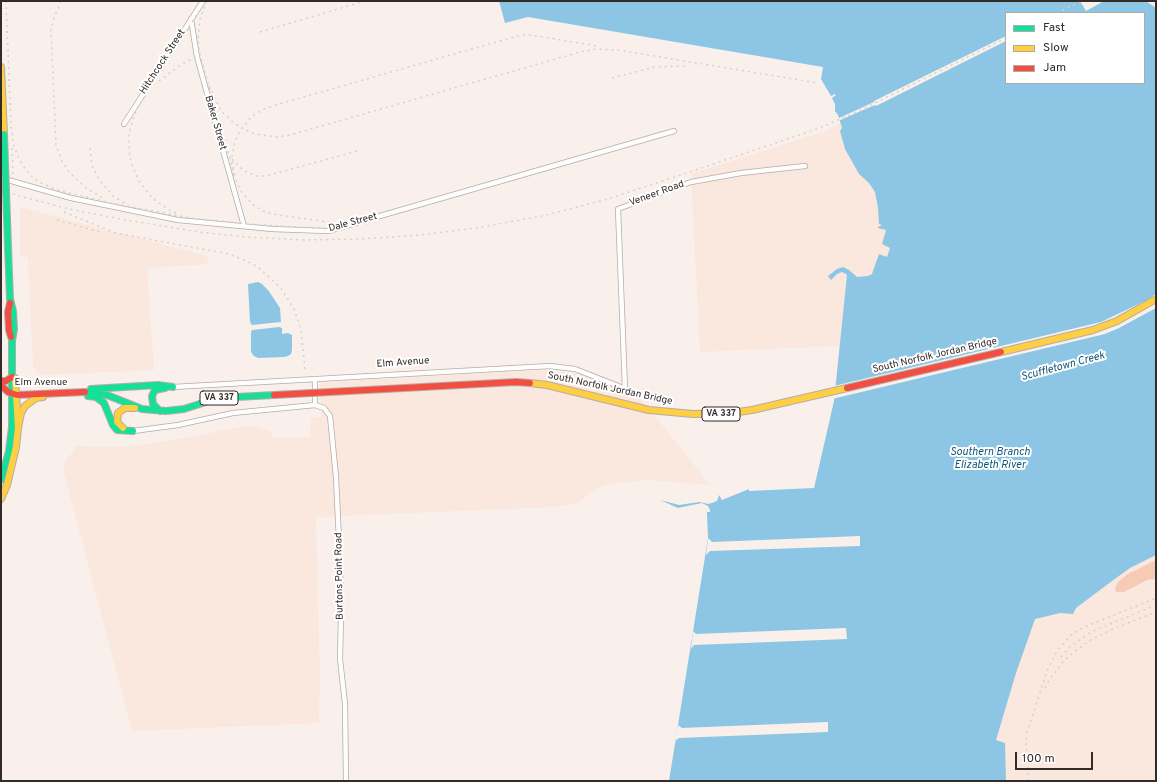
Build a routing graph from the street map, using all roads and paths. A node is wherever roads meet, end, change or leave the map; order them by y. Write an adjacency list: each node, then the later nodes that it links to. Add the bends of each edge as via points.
1 (204, 1): 2 (street, Hitchcock Street)
2 (191, 19): 4 (street, Hitchcock Street); 8 (street, Baker Street, via 196,57)
3 (1, 67): 10 (main road, bridge, via 10,299 14,329)
4 (124, 124)
5 (674, 131): 8 (street, Dale Street, via 333,230)
6 (805, 166): 16 (street, Veneer Road, via 691,182 618,209)
7 (1, 178): 8 (street, Dale Street, via 124,210 178,220)
8 (244, 226)
9 (1156, 299): 25 (main road, South Norfolk Jordan Bridge / VA 337, bridge, via 1117,321 1093,330 731,413 693,414 649,410 547,385 516,382 218,398 184,409)
10 (13, 369): 11 (main road); 19 (main road)
11 (12, 377): 13 (main road); 19 (main road)
12 (315, 379): 15 (street, Elm Avenue); 16 (street, Elm Avenue, via 550,366 575,369); 23 (street)
13 (1, 381)
14 (1, 385): 19 (main road, Elm Avenue)
15 (173, 387): 18 (main road, via 158,385); 25 (main road, via 160,388 153,394 153,404)
16 (625, 389): 17 (street, Elm Avenue)
17 (631, 391)
18 (87, 392): 21 (main road); 21 (main road, Elm Avenue); 22 (main road, VA 337); 26 (main road, via 101,401)
19 (14, 394): 20 (main road, Elm Avenue); 27 (main road); 29 (main road, via 11,442)
20 (51, 394): 21 (main road, Elm Avenue); 27 (main road, via 36,398 27,404 21,413)
21 (62, 394)
22 (115, 398): 24 (main road, VA 337); 26 (main road)
23 (315, 405): 28 (street, via 233,413 178,425); 31 (street, Burtons Point Road, via 324,408 330,416 336,477)
24 (142, 409): 25 (main road, VA 337); 28 (main road, via 125,408 117,415 120,426)
25 (164, 411)
26 (110, 416): 28 (main road, via 117,430)
27 (18, 428): 30 (main road, via 7,485)
28 (133, 431)
29 (1, 480)
30 (2, 496)
31 (346, 781)

